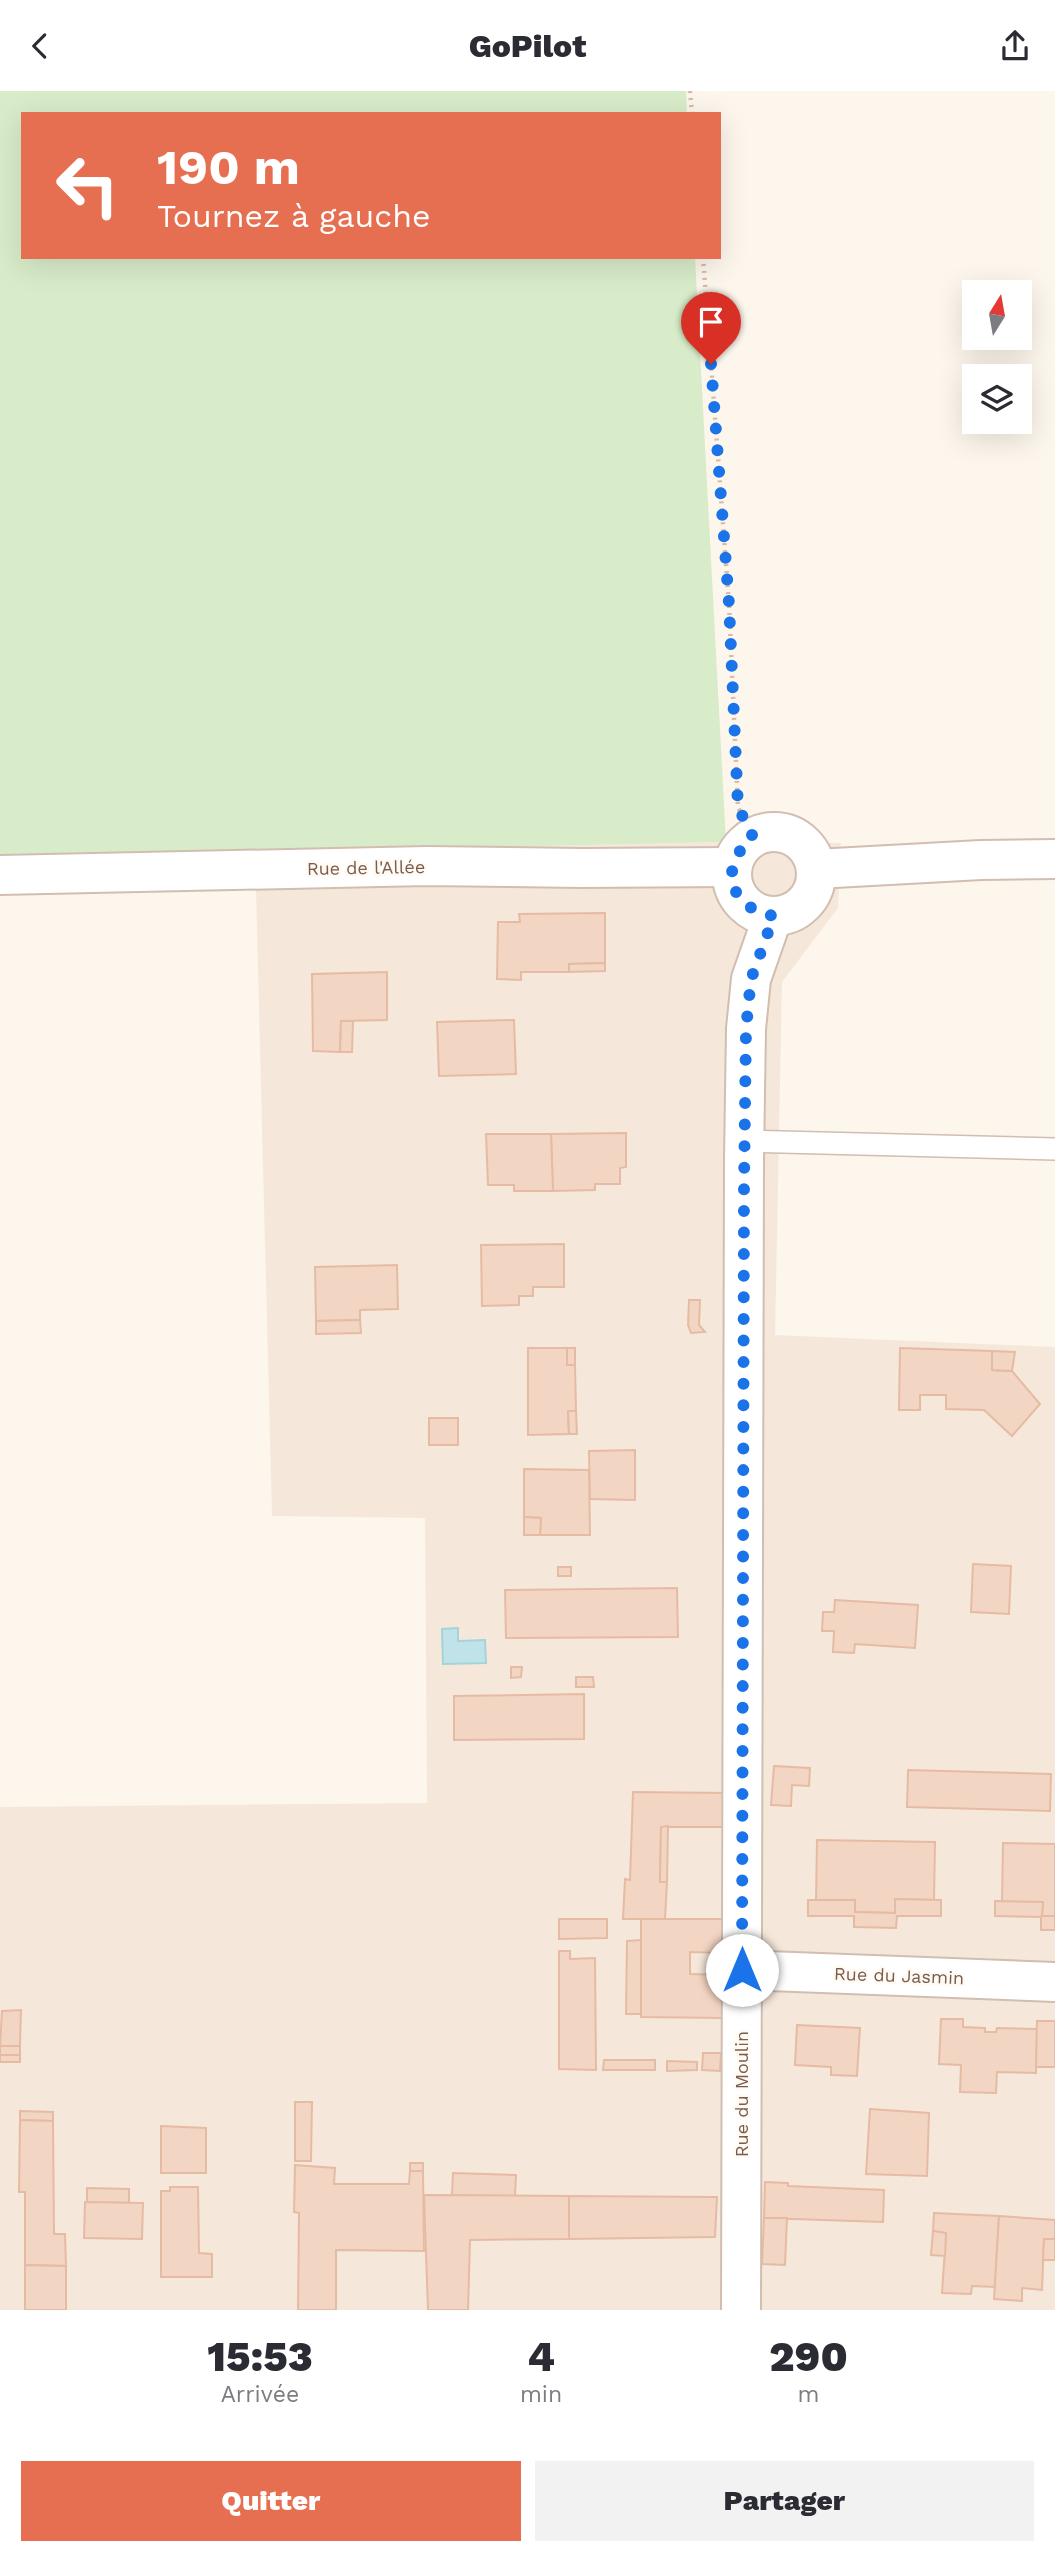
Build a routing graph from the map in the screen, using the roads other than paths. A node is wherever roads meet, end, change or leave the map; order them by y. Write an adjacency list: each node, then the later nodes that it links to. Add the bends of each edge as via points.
1 (742, 852): 3 (street, via 766,833 779,832 804,845); 4 (street, Rue de l'Allée, via 581,868 427,866); 5 (street, via 732,881 737,895 746,906)
2 (1055, 859): 3 (street)
3 (816, 869): 5 (street, via 810,897 788,914)
4 (0, 875)
5 (774, 916): 6 (street, Rue du Moulin, via 751,979)
6 (744, 1141): 7 (lane); 8 (street, Rue du Moulin)
7 (1055, 1149)
8 (742, 1970): 9 (street, Rue du Jasmin); 10 (street, Rue du Moulin)
9 (1055, 1982)
10 (741, 2310)

